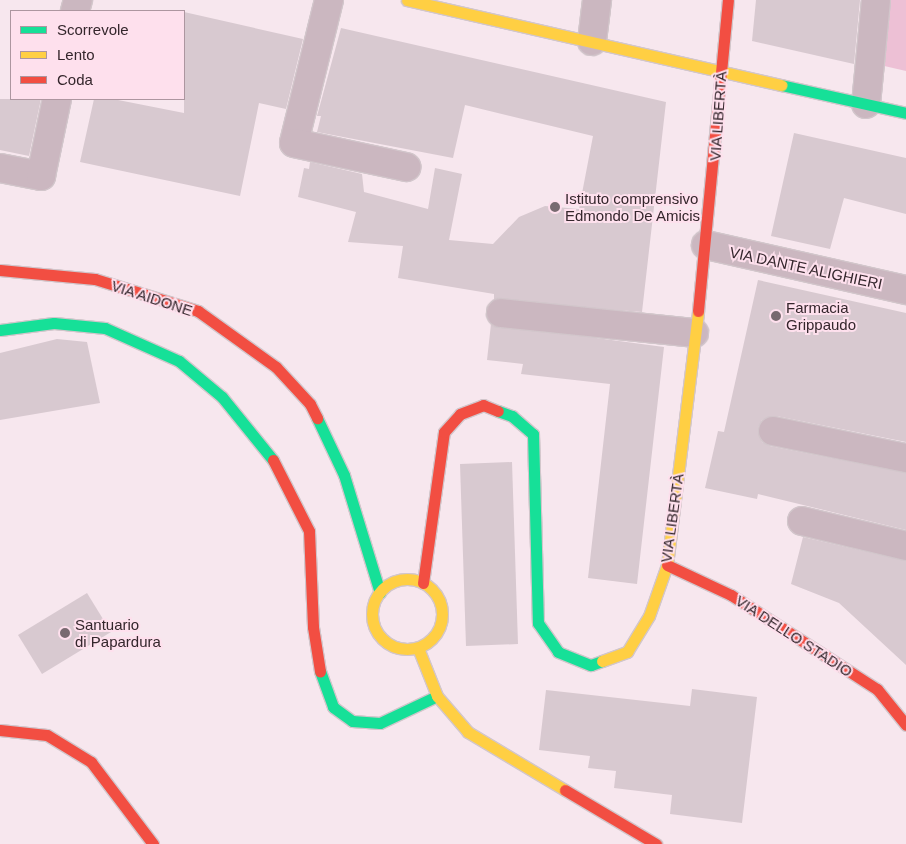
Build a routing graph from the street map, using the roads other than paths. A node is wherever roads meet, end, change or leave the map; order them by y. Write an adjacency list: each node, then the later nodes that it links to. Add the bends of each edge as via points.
1 (329, 0): 12 (street, via 294,143)
2 (406, 0): 6 (street)
3 (596, 0): 7 (street)
4 (728, 0): 8 (street, VIA LIBERTÀ)
5 (876, 0): 10 (street)
6 (439, 4): 7 (street)
7 (592, 41): 8 (street)
8 (721, 69): 10 (street); 14 (street, VIA LIBERTÀ)
9 (57, 100): 13 (street, via 41,176)
10 (866, 104): 11 (street)
11 (906, 113)
12 (406, 167)
13 (0, 168)
14 (706, 246): 16 (street, VIA DANTE ALIGHIERI); 19 (street, VIA LIBERTÀ)
15 (0, 270): 26 (street, VIA AIDONE, via 95,279 198,311 276,367 310,404 344,475)
16 (906, 290)
17 (501, 313): 19 (street)
18 (0, 330): 28 (street, via 54,323 105,328 179,361 222,397 274,462 309,531 313,627 322,685 333,706 352,721 380,723)
19 (694, 333): 24 (street, VIA LIBERTÀ)
20 (774, 430): 21 (street)
21 (906, 458)
22 (802, 522): 23 (street)
23 (906, 546)
24 (667, 565): 25 (street, VIA LIBERTÀ, via 649,616 627,652 592,666 558,652 538,623 532,434 512,416 483,405 460,414 444,432); 29 (street, VIA DELLO STADIO, via 731,595 877,689)
25 (423, 583): 26 (street, via 395,582); 27 (street, via 438,597 442,618 434,636)
26 (380, 593): 27 (street, via 372,614 379,634 396,648)
27 (418, 648): 28 (street)
28 (438, 696): 32 (street, via 468,732)
29 (906, 725)
30 (0, 730): 31 (street, via 48,736 91,762)
31 (153, 844)
32 (656, 844)

